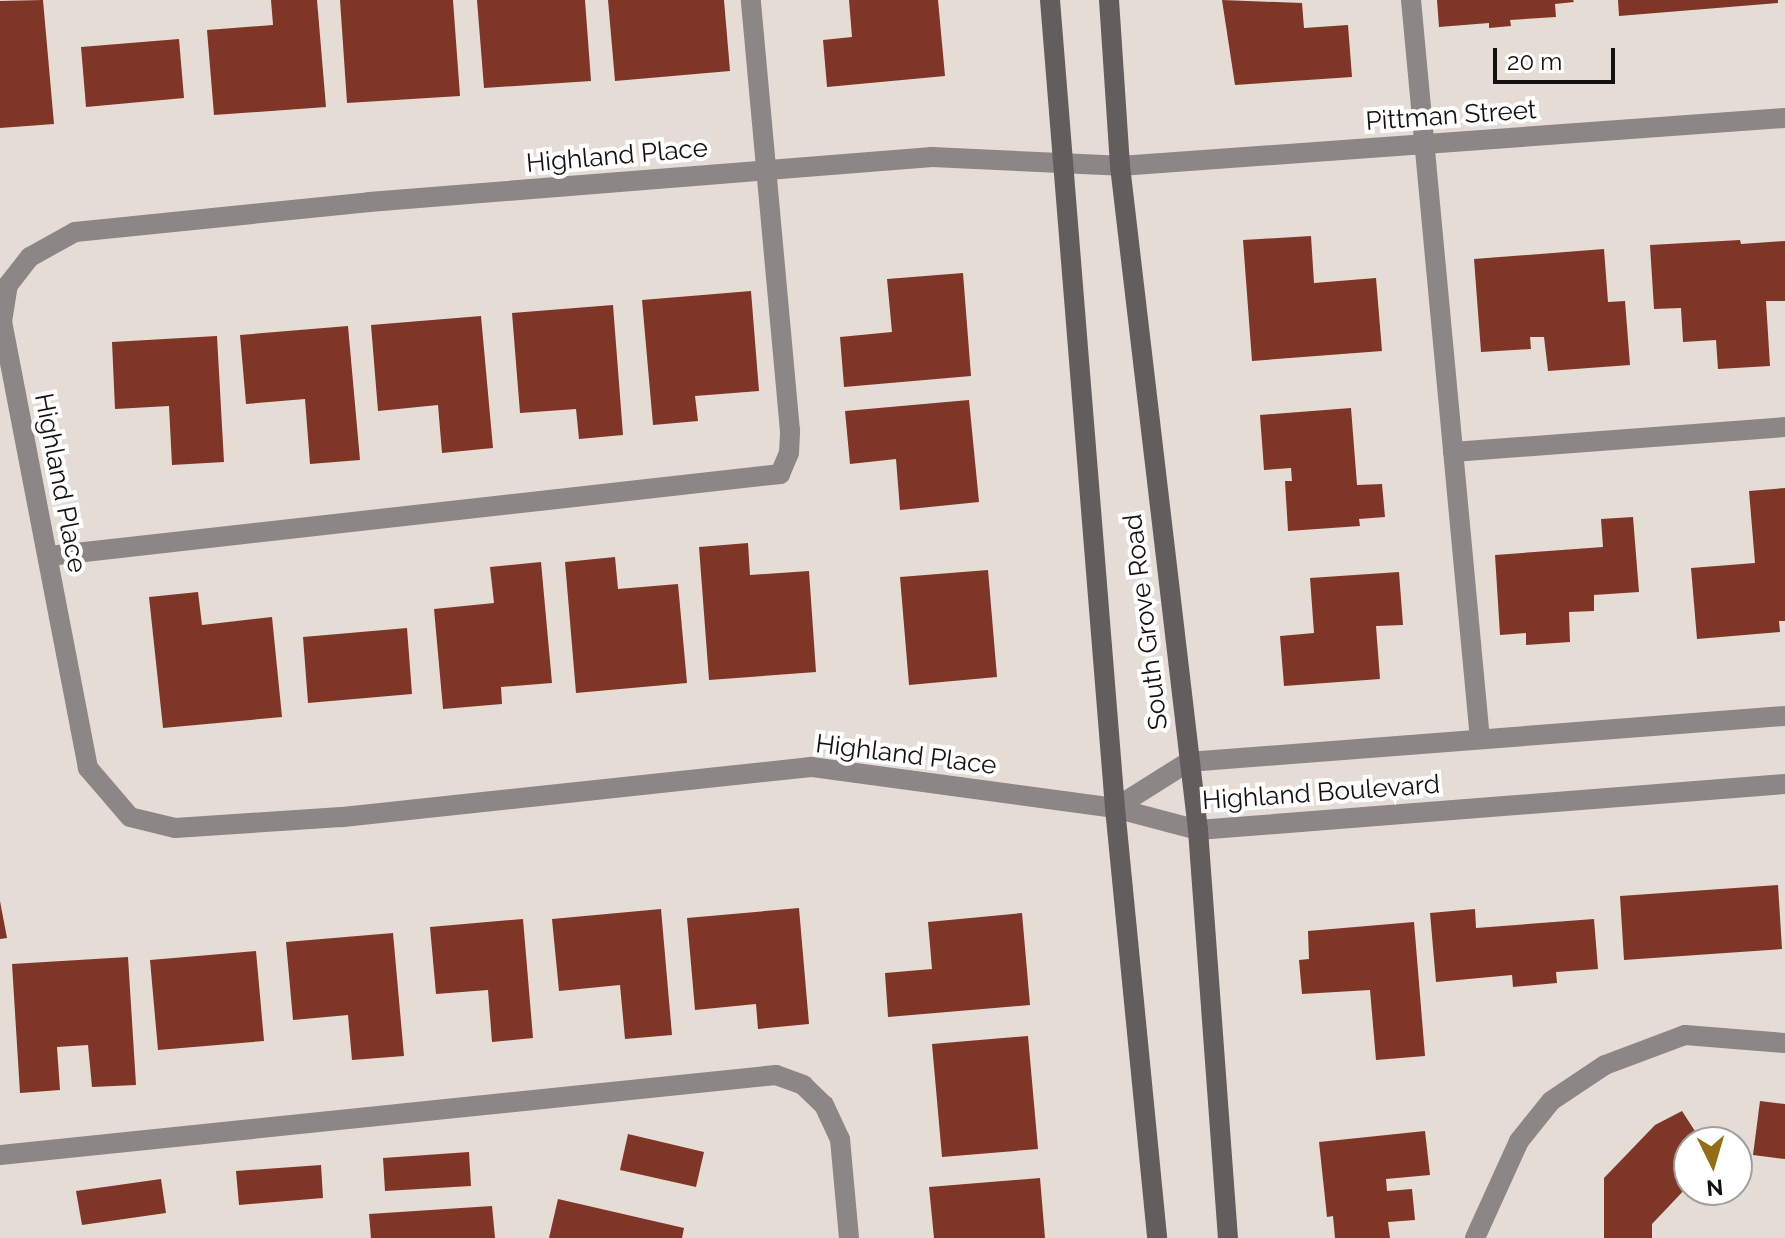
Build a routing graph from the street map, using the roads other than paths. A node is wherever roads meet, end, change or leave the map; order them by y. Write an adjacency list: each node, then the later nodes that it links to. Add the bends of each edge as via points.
1 (751, 0): 9 (street)
2 (1050, 0): 8 (main road, South Grove Road)
3 (1109, 0): 7 (main road, South Grove Road)
4 (1411, 0): 6 (street)
5 (1785, 118): 6 (street, Pittman Street)
6 (1424, 144): 7 (street, Pittman Street); 11 (street)
7 (1120, 166): 8 (street, Highland Place); 15 (main road, South Grove Road)
8 (1065, 168): 9 (street, Highland Place, via 932,157); 17 (main road, South Grove Road)
9 (765, 171): 12 (street, via 790,431 789,453 780,474); 12 (street, Highland Place, via 75,232 30,257 8,285 2,322)
10 (1785, 427): 11 (street)
11 (1453, 452): 14 (street)
12 (49, 556): 17 (street, Highland Place, via 88,768 130,817 175,828 341,817 811,767)
13 (1785, 716): 14 (street, Highland Boulevard)
14 (1480, 739): 15 (street, Highland Boulevard)
15 (1188, 762): 17 (street, Highland Boulevard); 18 (main road, South Grove Road)
16 (1785, 784): 18 (street, Highland Boulevard)
17 (1115, 808): 18 (street, Highland Boulevard); 22 (main road, South Grove Road)
18 (1198, 830): 23 (main road, South Grove Road)
19 (1785, 1043): 24 (street, via 1685,1035 1605,1065 1551,1101 1519,1141)
20 (0, 1155): 21 (street, via 776,1075 814,1095 840,1139)
21 (849, 1238)
22 (1157, 1238)
23 (1228, 1238)
24 (1475, 1238)

